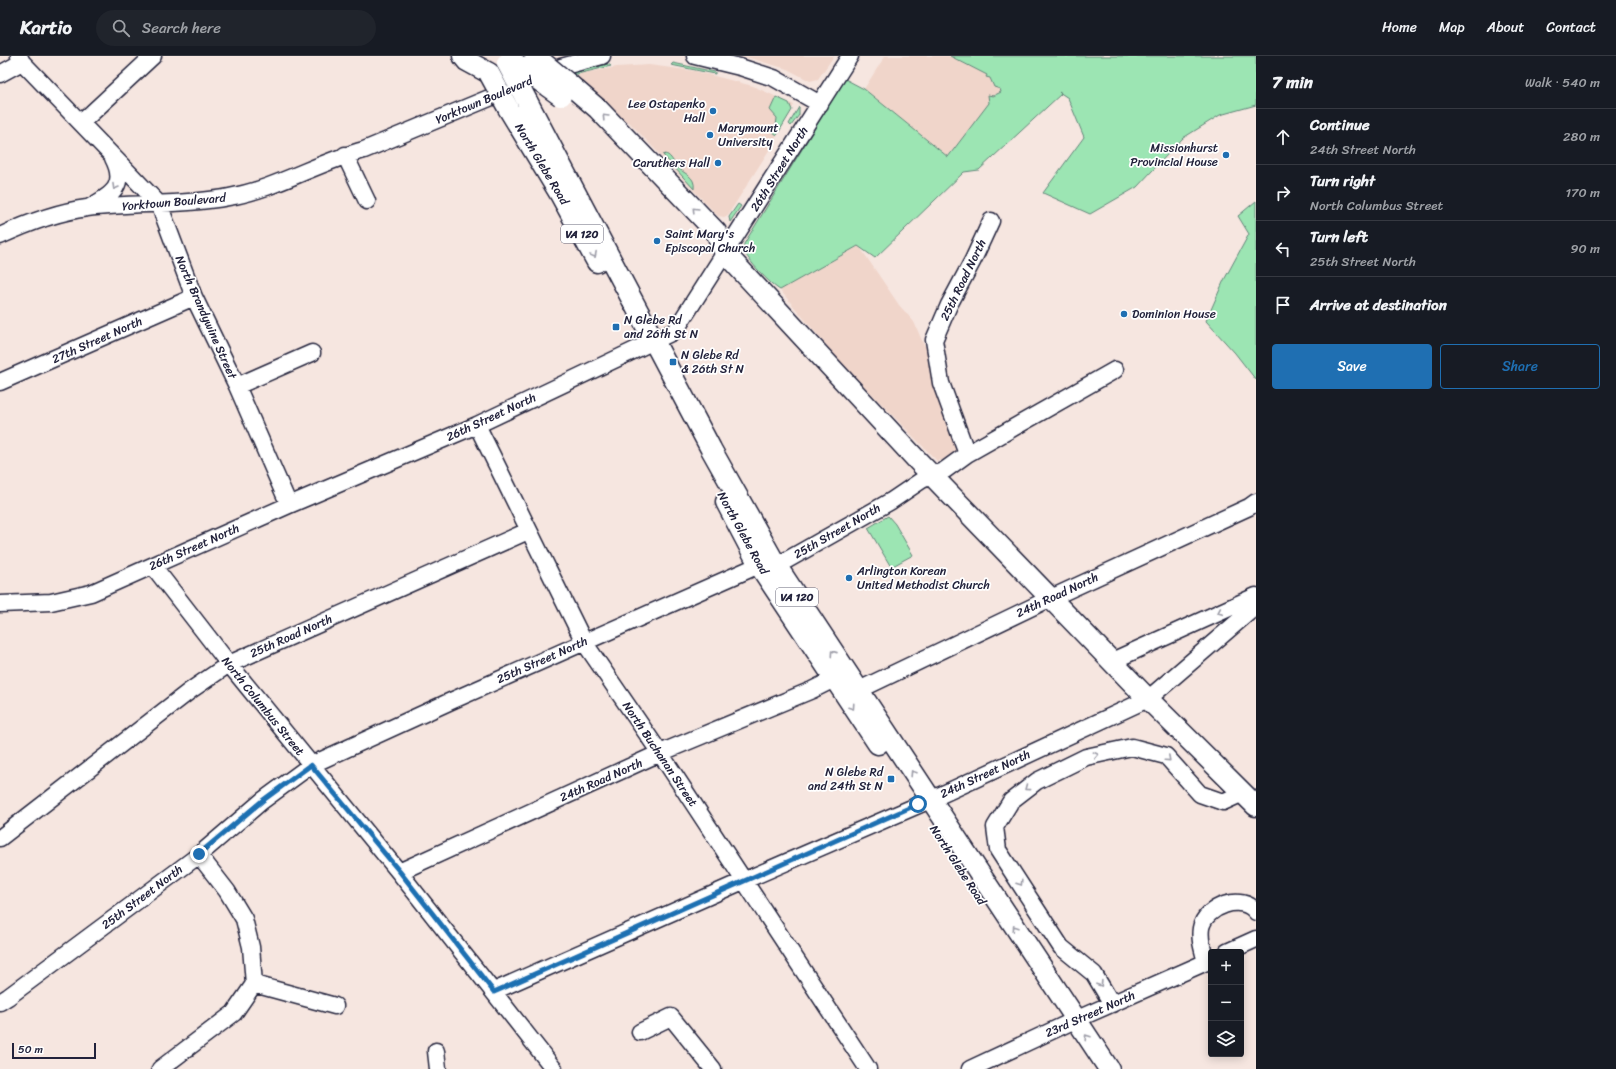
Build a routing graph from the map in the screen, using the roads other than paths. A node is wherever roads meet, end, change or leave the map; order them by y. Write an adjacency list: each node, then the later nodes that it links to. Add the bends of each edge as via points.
1 (152, 56): 14 (street)
2 (463, 56): 10 (main road, via 467,61)
3 (535, 56): 12 (main road, bridge)
4 (563, 56): 16 (street, Yorktown Boulevard, via 361,142)
5 (602, 56): 16 (street, Yorktown Boulevard, via 561,67 364,150)
6 (695, 56): 13 (street, via 774,78)
7 (850, 56): 13 (street, 26th Street North)
8 (21, 59): 11 (street); 14 (street, North Brandywine Street)
9 (507, 59): 12 (main road, bridge); 24 (main road, North Glebe Road / VA 120, bridge)
10 (485, 64): 24 (main road, North Glebe Road / VA 120, one-way to 24, bridge, via 508,108)
11 (0, 74)
12 (565, 91): 22 (main road, via 598,109 716,232)
13 (820, 104): 22 (street, 26th Street North)
14 (81, 123): 15 (street, North Brandywine Street)
15 (111, 154): 18 (street, North Brandywine Street); 19 (street, one-way to 19, via 118,168 119,178 116,187 107,197)
16 (345, 155): 17 (street); 18 (street, Yorktown Boulevard, via 250,192 211,200)
17 (367, 201)
18 (159, 204): 19 (street, Yorktown Boulevard); 23 (street, North Brandywine Street)
19 (86, 208): 21 (street, Yorktown Boulevard, via 41,219)
20 (991, 221): 30 (street, 25th Road North, via 948,305 934,340 941,383)
21 (0, 236)
22 (725, 253): 24 (street, 26th Street North, via 675,332); 31 (main road)
23 (194, 297): 27 (street, 27th Street North); 28 (street, North Brandywine Street)
24 (649, 344): 29 (street, 26th Street North); 35 (main road, North Glebe Road / VA 120, via 711,449)
25 (312, 353): 28 (street)
26 (1115, 370): 30 (street, 25th Street North)
27 (0, 382)
28 (237, 386): 33 (street, North Brandywine Street)
29 (477, 425): 33 (street, 26th Street North); 34 (street, North Buchanan Street)
30 (967, 454): 31 (street, 25th Street North)
31 (932, 476): 35 (street, 25th Street North); 38 (main road)
32 (1256, 502): 38 (street, 24th Road North)
33 (289, 505): 36 (street, 26th Street North)
34 (528, 531): 41 (street, North Buchanan Street); 43 (street, 25th Road North)
35 (768, 565): 41 (street, 25th Street North); 44 (main road, North Glebe Road / VA 120)
36 (153, 566): 39 (street, 26th Street North, via 91,593 51,602); 43 (street, North Columbus Street)
37 (1256, 596): 42 (street, one-way to 42)
38 (1051, 598): 42 (main road); 45 (street, 24th Road North)
39 (0, 604)
40 (1256, 606): 46 (street, 24th Street North)
41 (584, 642): 48 (street, North Buchanan Street); 49 (street, 25th Street North)
42 (1112, 661): 46 (main road)
43 (229, 664): 49 (street, North Columbus Street); 53 (street, 25th Road North, via 191,690)
44 (841, 676): 45 (main road, North Glebe Road / VA 120); 48 (street, 24th Road North); 52 (main road, North Glebe Road / VA 120, one-way to 52)
45 (859, 690): 52 (main road, North Glebe Road / VA 120, one-way to 45)
46 (1148, 699): 47 (street, 24th Street North); 51 (main road)
47 (1048, 744): 50 (street); 52 (street, 24th Street North)
48 (660, 753): 55 (street, 24th Road North); 56 (street, North Buchanan Street)
49 (311, 765): 54 (street, 25th Street North, via 262,801); 55 (street, North Columbus Street)
50 (1061, 768): 51 (street, one-way to 51, via 1086,757 1132,747 1166,756 1200,794 1223,802); 65 (street, one-way to 65, via 1037,781 1011,801 995,827 998,850 1061,947 1094,974)
51 (1252, 801)
52 (924, 802): 56 (street, 24th Street North); 67 (main road, North Glebe Road / VA 120)
53 (0, 838)
54 (199, 854): 62 (street, via 244,919 251,947); 64 (street, 25th Street North)
55 (400, 872): 63 (street, North Columbus Street)
56 (743, 880): 63 (street, 24th Street North); 74 (street, North Buchanan Street)
57 (1256, 912): 60 (street, via 1254,908 1238,902 1219,906 1207,915 1201,927 1201,944)
58 (1256, 939): 59 (street)
59 (1234, 949)
60 (1208, 959)
61 (1208, 961): 65 (street, 23rd Street North)
62 (254, 984): 66 (street); 70 (street, via 234,1013)
63 (494, 992): 72 (street, North Columbus Street)
64 (0, 1002)
65 (1112, 1004): 67 (street, 23rd Street North)
66 (335, 1006)
67 (1069, 1023): 75 (street, 23rd Street North); 76 (main road, North Glebe Road / VA 120); 77 (main road, North Glebe Road / VA 120, one-way to 67)
68 (640, 1032): 73 (street, via 671,1016)
69 (436, 1051): 71 (street)
70 (160, 1069)
71 (438, 1069)
72 (554, 1069)
73 (713, 1069)
74 (868, 1069)
75 (970, 1069)
76 (1092, 1069)
77 (1108, 1069)

